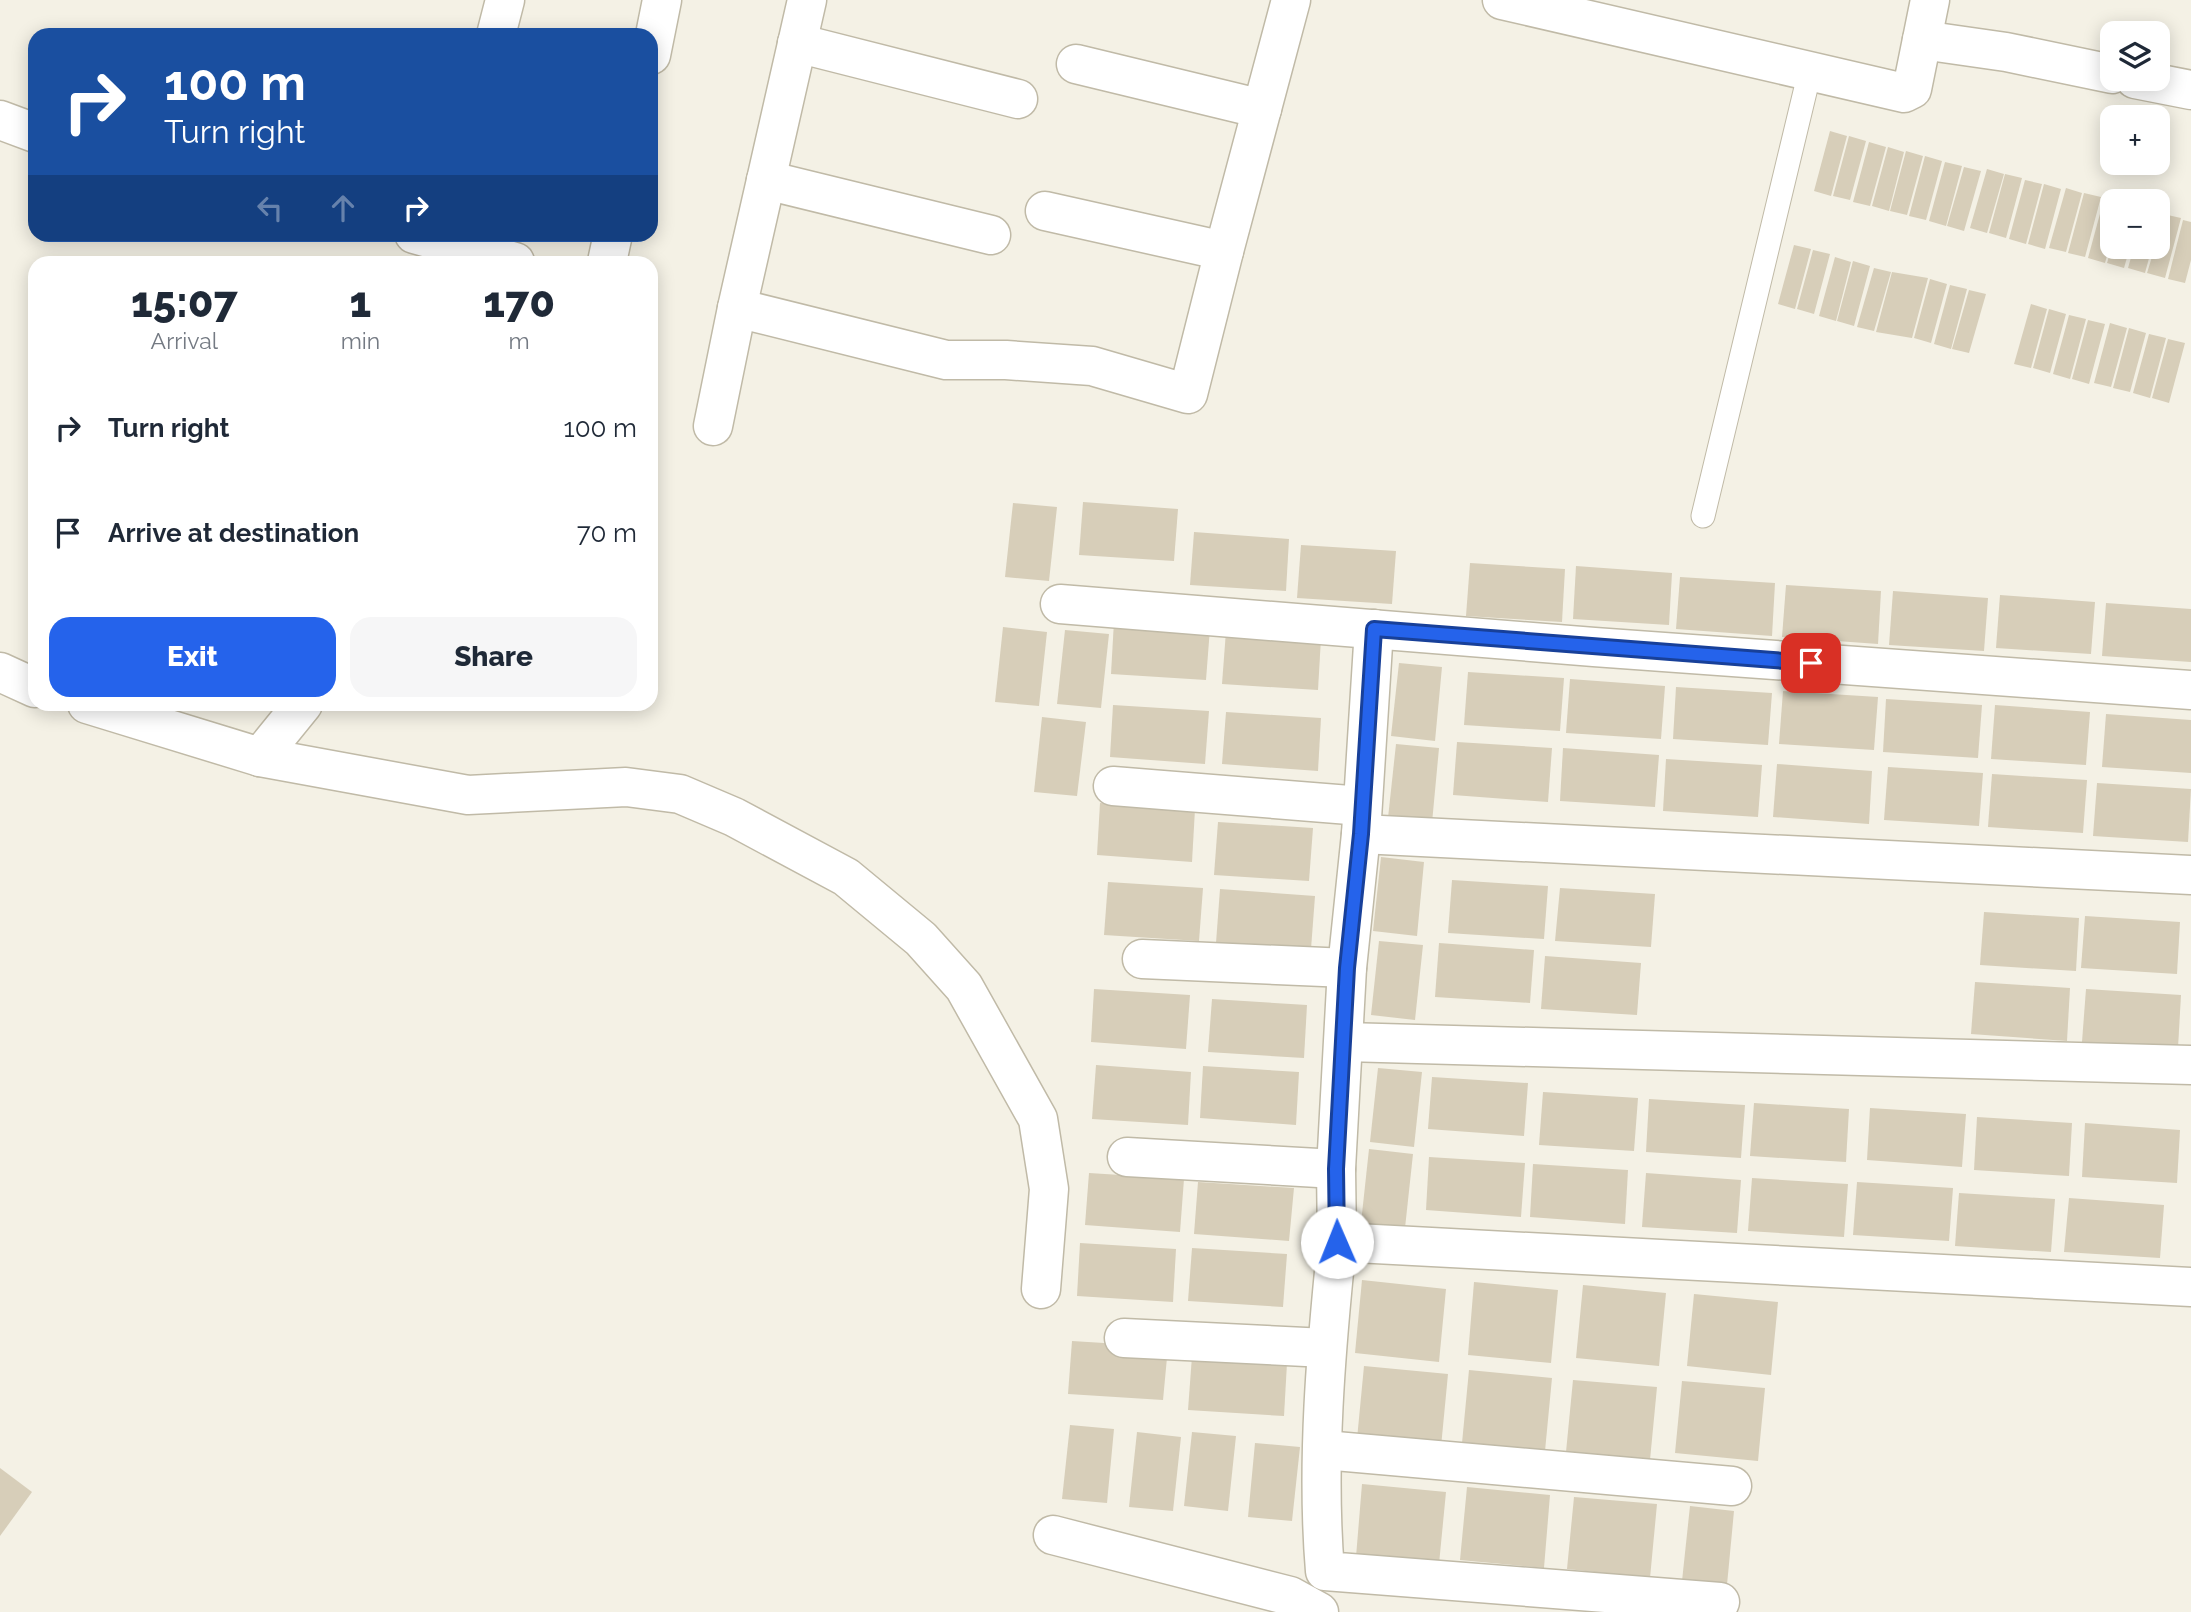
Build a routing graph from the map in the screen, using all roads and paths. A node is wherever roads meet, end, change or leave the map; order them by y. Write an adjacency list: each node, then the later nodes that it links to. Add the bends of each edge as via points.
1 (505, 0): 7 (street)
2 (662, 0): 8 (street)
3 (807, 0): 10 (street)
4 (1291, 0): 17 (street)
5 (1502, 0): 12 (street)
6 (1930, 0): 9 (street)
7 (498, 28)
8 (656, 28)
9 (1922, 40): 12 (street, via 1909,92); 13 (street)
10 (797, 43): 16 (street); 20 (street)
11 (1076, 64): 17 (street)
12 (1810, 71): 28 (lane)
13 (2100, 72)
14 (2170, 86): 15 (street)
15 (2191, 90)
16 (1018, 99)
17 (1262, 108): 24 (street)
18 (0, 120): 19 (street)
19 (28, 130)
20 (766, 180): 22 (street); 26 (street)
21 (1045, 211): 24 (street)
22 (991, 234)
23 (441, 244): 25 (street)
24 (1224, 251): 26 (street, via 1188,394 1092,366 946,360)
25 (490, 256)
26 (737, 308): 27 (street)
27 (713, 426)
28 (1703, 516)
29 (1060, 604): 30 (street)
30 (1374, 629): 33 (street); 38 (street)
31 (0, 672): 32 (street)
32 (28, 685)
33 (2191, 690)
34 (110, 711): 36 (street)
35 (297, 711): 36 (street)
36 (260, 757): 48 (street, via 468,795 626,787 680,794 734,817 846,877 921,939 964,987 1038,1119 1049,1189)
37 (1113, 786): 38 (street)
38 (1362, 820): 39 (street); 41 (street)
39 (2191, 875)
40 (1142, 959): 41 (street)
41 (1347, 968): 42 (street)
42 (1345, 1042): 43 (street); 45 (street)
43 (2191, 1065)
44 (1127, 1157): 45 (street)
45 (1336, 1169): 46 (street)
46 (1337, 1242): 47 (street); 50 (street)
47 (2191, 1287)
48 (1041, 1289)
49 (1124, 1338): 50 (street)
50 (1326, 1348): 51 (street)
51 (1324, 1450): 52 (street); 54 (street, via 1321,1529 1325,1571)
52 (1732, 1486)
53 (1053, 1535): 55 (street, via 1290,1596)
54 (1720, 1602)
55 (1319, 1612)

